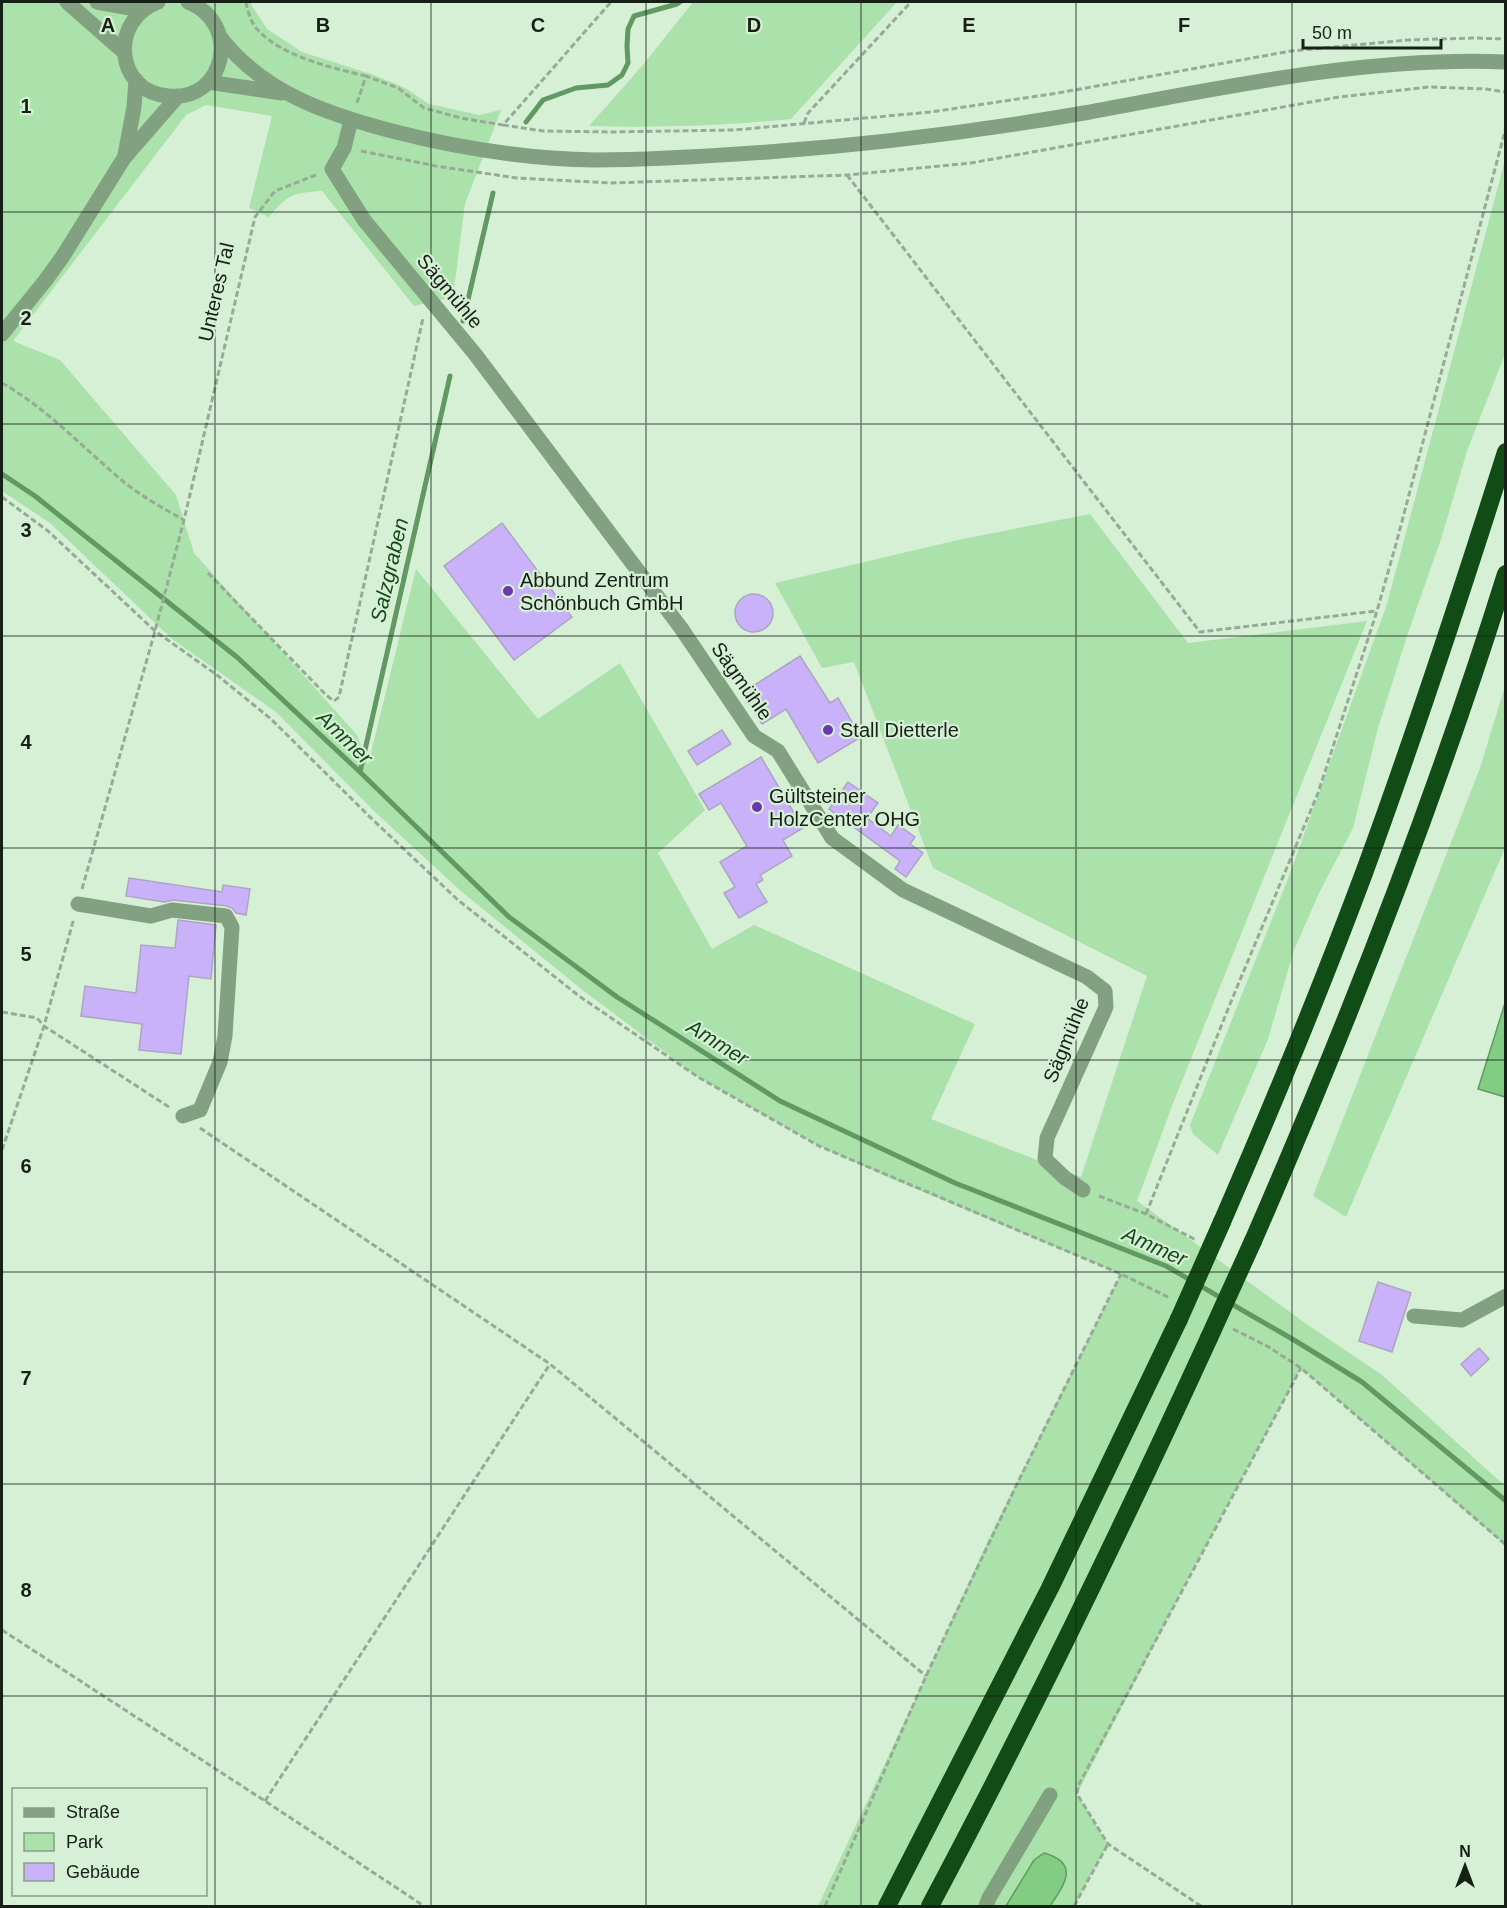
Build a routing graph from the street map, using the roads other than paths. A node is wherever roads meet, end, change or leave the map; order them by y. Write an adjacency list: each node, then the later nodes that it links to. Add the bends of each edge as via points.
1 (67, 2): 8 (street)
2 (97, 2): 6 (street)
3 (158, 2): 6 (street)
4 (188, 2): 5 (street)
5 (210, 9): 7 (street)
6 (141, 10): 8 (street, via 130,25)
7 (221, 38): 11 (street, via 220,62); 12 (street, via 232,52)
8 (124, 52): 10 (street)
9 (1506, 62): 14 (street, via 1434,62 1354,69 911,139 660,159 593,160 470,149)
10 (136, 80): 13 (street, via 151,91); 15 (street)
11 (208, 82): 12 (street); 13 (street, via 194,92)
12 (285, 93): 14 (street)
13 (178, 96): 15 (street)
14 (351, 120): 21 (street, Sägmühle, via 344,148 332,169 364,220 475,354 681,628 754,736 778,751 832,838 903,890 1087,977 1105,991 1106,1007 1047,1137 1045,1159)
15 (124, 158): 16 (street, via 63,256)
16 (2, 334)
17 (1506, 452): 25 (highway, bridge, via 1363,876 1222,1222 1050,1588)
18 (1506, 574): 26 (highway, bridge, via 1396,890 1253,1241 1083,1606)
19 (78, 904): 20 (street, via 151,916 172,910 226,916 232,927 220,1062 200,1110)
20 (183, 1116)
21 (1083, 1190)
22 (1506, 1296): 23 (street, via 1462,1320)
23 (1414, 1316)
24 (1050, 1795): 27 (street)
25 (887, 1906)
26 (930, 1906)
27 (986, 1906)

